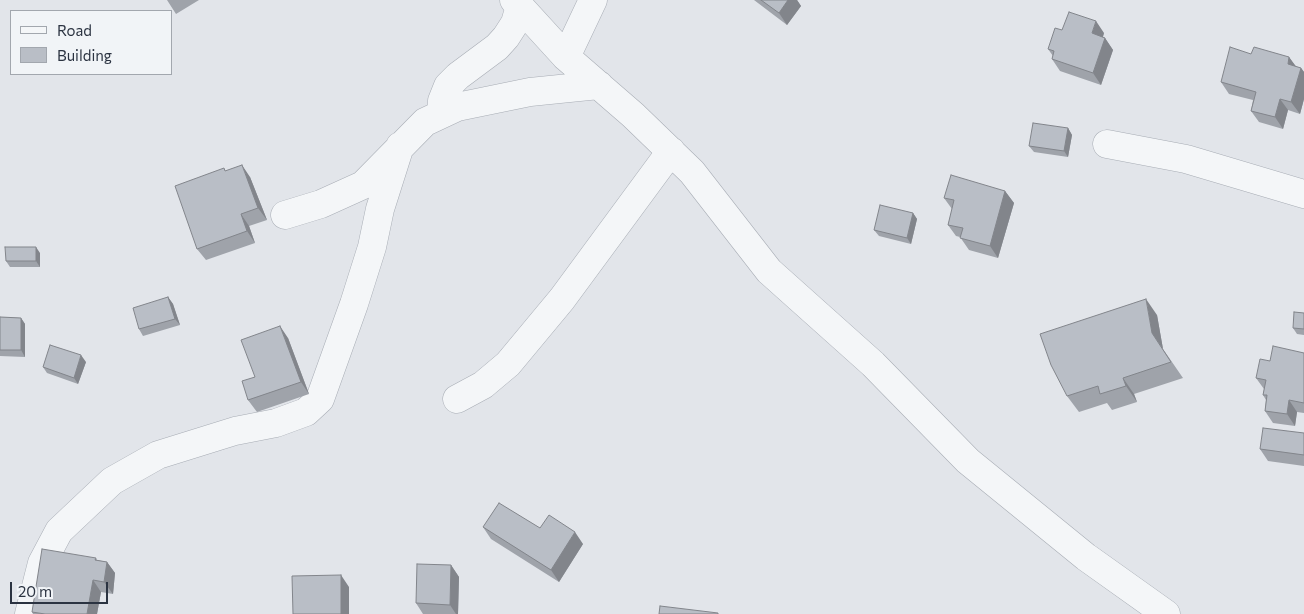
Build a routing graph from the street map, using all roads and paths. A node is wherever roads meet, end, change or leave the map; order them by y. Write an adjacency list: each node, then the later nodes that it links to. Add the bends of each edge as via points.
1 (593, 0): 3 (street)
2 (517, 3): 3 (street); 5 (street, via 515,23 506,37 448,86 442,101)
3 (566, 57): 4 (street)
4 (599, 85): 5 (street, via 520,94 456,107); 8 (street)
5 (442, 114): 7 (street, via 424,122)
6 (1107, 144): 9 (street, via 1186,159)
7 (400, 146): 10 (street, via 363,185 321,204); 12 (street, via 354,304 320,399 306,412 276,423 235,431 158,455 112,481 59,530 42,563)
8 (671, 151): 11 (street, via 562,299 508,364 483,385); 13 (street, via 692,172 769,271 873,364 968,461 1086,557)
9 (1304, 194)
10 (285, 215)
11 (457, 399)
12 (29, 614)
13 (1166, 614)

